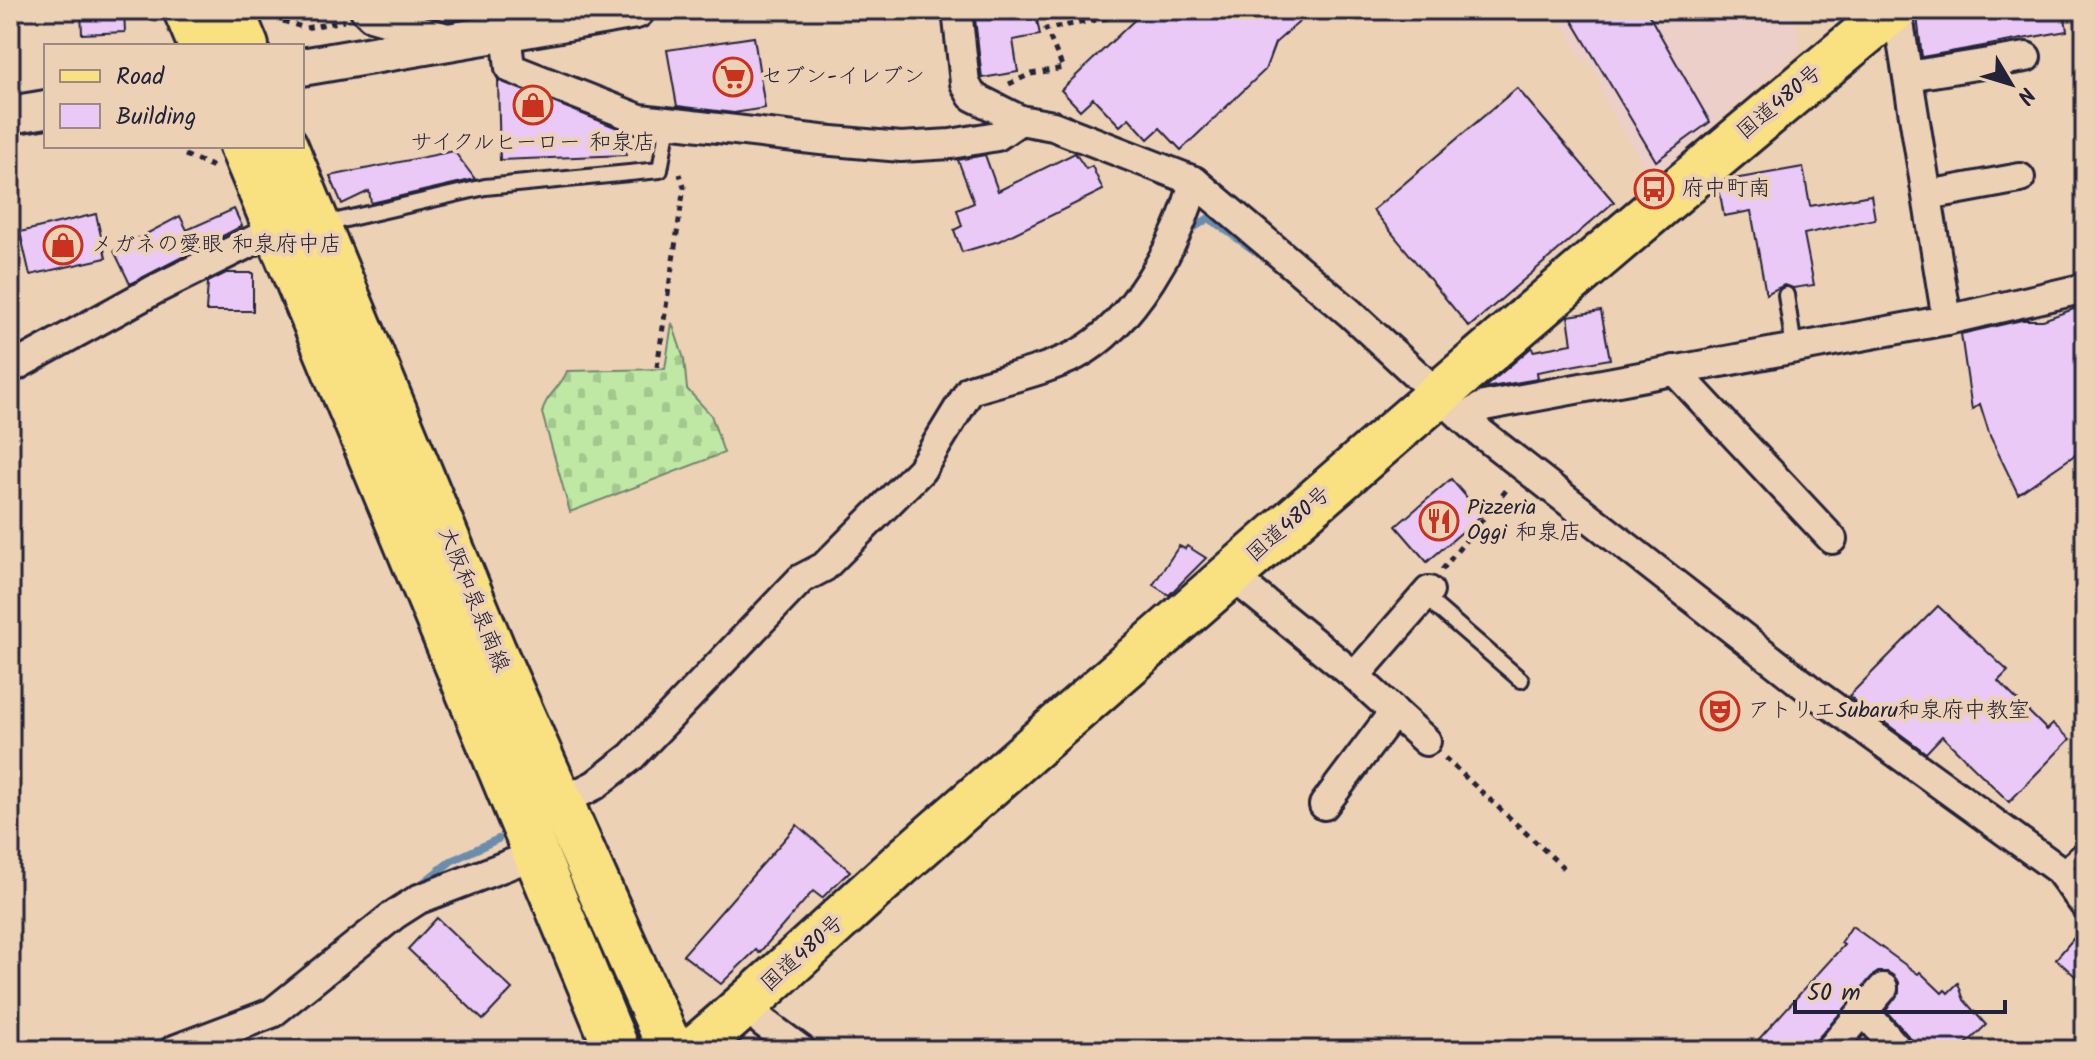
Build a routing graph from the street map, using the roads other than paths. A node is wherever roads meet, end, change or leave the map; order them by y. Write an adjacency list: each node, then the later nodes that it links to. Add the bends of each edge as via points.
1 (186, 10): 9 (main road)
2 (231, 10): 10 (main road)
3 (365, 10): 8 (street)
4 (636, 10): 7 (street)
5 (957, 10): 15 (street, via 965,83 972,96)
6 (1895, 10): 13 (street); 30 (main road, 国道480号, via 1702,168)
7 (506, 32): 8 (street); 17 (street, via 510,68 640,119)
8 (455, 41): 12 (street)
9 (200, 44)
10 (245, 44)
11 (2026, 57): 13 (street)
12 (304, 67)
13 (1908, 76): 22 (street)
14 (44, 109): 16 (street)
15 (1008, 114): 17 (street, via 997,136 901,147); 21 (street)
16 (10, 115)
17 (668, 124): 23 (lane, via 660,170 485,187)
18 (243, 148): 23 (main road, 大阪和泉泉南線)
19 (285, 148): 23 (main road, 大阪和泉泉南線)
20 (2020, 178): 22 (street)
21 (1194, 181): 30 (street); 38 (street, via 1148,282 1108,334 1074,356 970,390 921,470 824,567 801,579 631,757 595,785)
22 (1928, 195): 26 (street)
23 (298, 227): 28 (street, via 154,290); 38 (main road, 大阪和泉泉南線); 41 (main road, 大阪和泉泉南線)
24 (2085, 288): 26 (street)
25 (1786, 295): 27 (lane)
26 (1947, 320): 27 (street)
27 (1793, 341): 29 (street)
28 (10, 369)
29 (1674, 370): 30 (street, via 1484,406); 31 (street)
30 (1451, 407): 32 (main road, 国道480号); 42 (street, via 1813,692)
31 (1832, 539)
32 (1231, 575): 34 (street); 45 (main road, 国道480号)
33 (1427, 594): 34 (street); 35 (lane)
34 (1355, 676): 36 (street)
35 (1521, 680)
36 (1394, 712): 37 (street); 39 (street)
37 (1426, 741)
38 (561, 802): 49 (main road, 大阪和泉泉南線)
39 (1324, 805)
40 (2085, 847): 42 (lane)
41 (534, 855): 47 (street, via 419,899 272,1013); 48 (main road, 大阪和泉泉南線)
42 (2059, 870): 43 (street)
43 (2085, 905)
44 (1883, 988): 46 (street)
45 (748, 1004): 50 (main road, 国道480号); 51 (street)
46 (1863, 1010): 52 (street); 53 (street)
47 (176, 1050)
48 (617, 1050)
49 (671, 1050)
50 (693, 1050)
51 (801, 1050)
52 (1830, 1050)
53 (1898, 1050)

